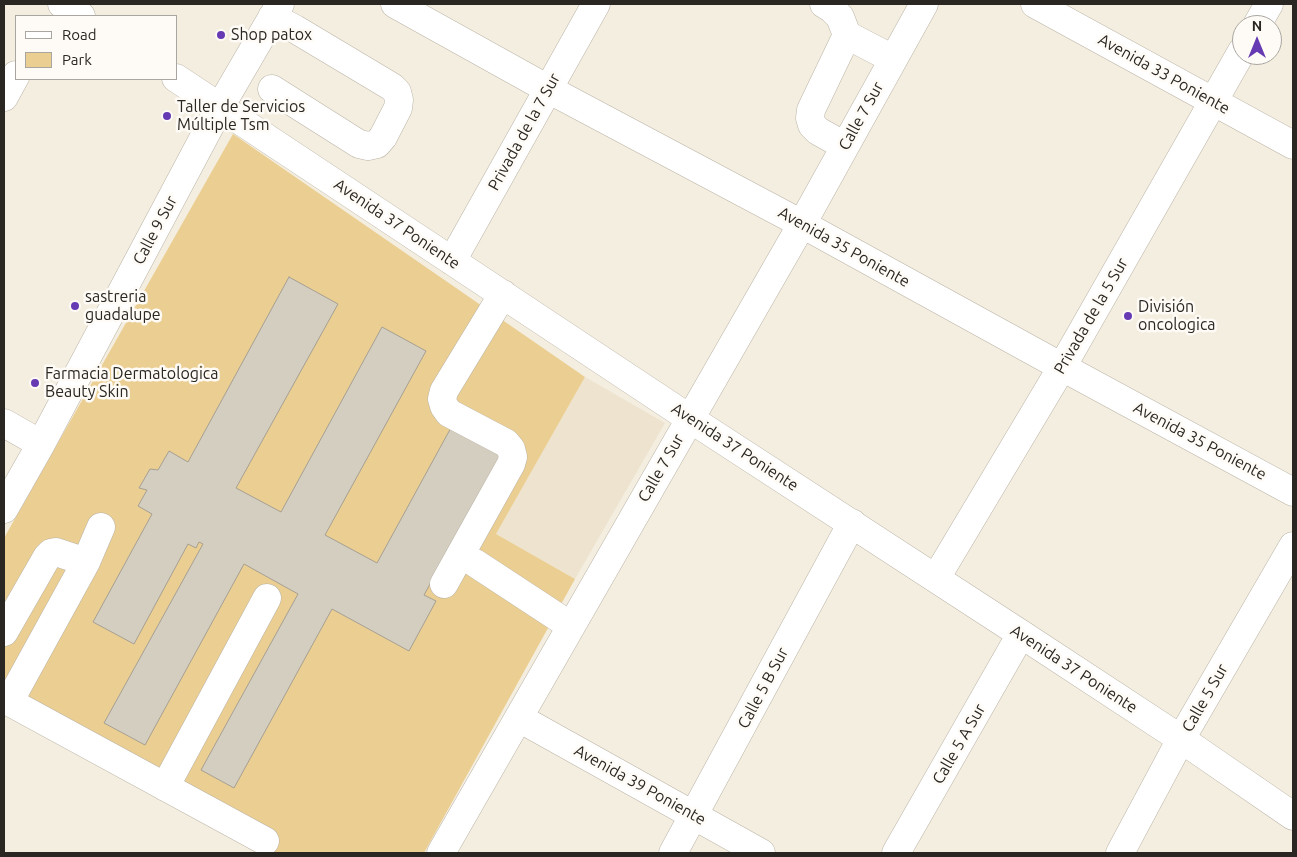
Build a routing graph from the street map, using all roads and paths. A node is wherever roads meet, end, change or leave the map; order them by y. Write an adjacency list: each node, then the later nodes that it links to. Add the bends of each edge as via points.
1 (56, 4): 10 (street)
2 (62, 4): 11 (street)
3 (395, 4): 19 (street, Avenida 35 Poniente)
4 (596, 4): 19 (street, Privada de la 7 Sur)
5 (824, 4): 13 (street, via 840,17)
6 (924, 4): 14 (street, Calle 7 Sur)
7 (1035, 4): 21 (street, Avenida 33 Poniente)
8 (1269, 4): 12 (street)
9 (276, 10): 18 (street, via 295,29 392,87 400,100 383,137 377,144 368,146); 22 (street, Calle 9 Sur)
10 (50, 15)
11 (79, 15)
12 (1263, 15)
13 (847, 35): 14 (street); 24 (street, via 810,118 818,131)
14 (893, 59): 24 (street, Calle 7 Sur)
15 (1234, 65): 21 (street, Privada de la 5 Sur)
16 (15, 76): 20 (street)
17 (178, 79): 22 (street, Avenida 37 Poniente)
18 (272, 89)
19 (548, 89): 25 (street, Avenida 35 Poniente); 26 (street, Privada de la 7 Sur)
20 (4, 97)
21 (1214, 102): 23 (street, Avenida 33 Poniente); 28 (street, Privada de la 5 Sur)
22 (220, 106): 26 (street, Avenida 37 Poniente); 31 (street, Calle 9 Sur)
23 (1293, 145)
24 (844, 146): 25 (street, Calle 7 Sur)
25 (802, 224): 28 (street, Avenida 35 Poniente); 29 (street, Calle 7 Sur)
26 (452, 261): 27 (street, Avenida 37 Poniente)
27 (503, 294): 29 (street, Avenida 37 Poniente); 40 (street, via 442,398 449,412 512,449 512,464)
28 (1062, 367): 32 (street, Avenida 35 Poniente); 39 (street, Privada de la 5 Sur)
29 (690, 418): 34 (street, Avenida 37 Poniente); 42 (street, Calle 7 Sur)
30 (4, 423): 31 (street)
31 (42, 444): 33 (street, Calle 9 Sur)
32 (1293, 492)
33 (4, 510)
34 (852, 523): 39 (street, Avenida 37 Poniente); 49 (street, Calle 5 B Sur)
35 (101, 527): 37 (street)
36 (1293, 546): 47 (street, Calle 5 Sur)
37 (86, 562): 43 (street, via 51,553); 45 (street)
38 (475, 563): 42 (street)
39 (936, 578): 44 (street, Avenida 37 Poniente)
40 (444, 584)
41 (267, 598): 48 (street)
42 (571, 626): 46 (street, Calle 7 Sur)
43 (4, 632)
44 (1021, 634): 47 (street, Avenida 37 Poniente); 55 (street, Calle 5 A Sur)
45 (7, 700): 48 (street)
46 (519, 718): 49 (street, Avenida 39 Poniente); 52 (street, Calle 7 Sur)
47 (1181, 739): 50 (street, Avenida 37 Poniente); 56 (street, Calle 5 Sur)
48 (165, 787): 51 (street)
49 (694, 815): 53 (street, Calle 5 B Sur); 54 (street, Avenida 39 Poniente)
50 (1293, 816)
51 (264, 841)
52 (441, 853)
53 (673, 853)
54 (760, 853)
55 (896, 853)
56 (1120, 853)

